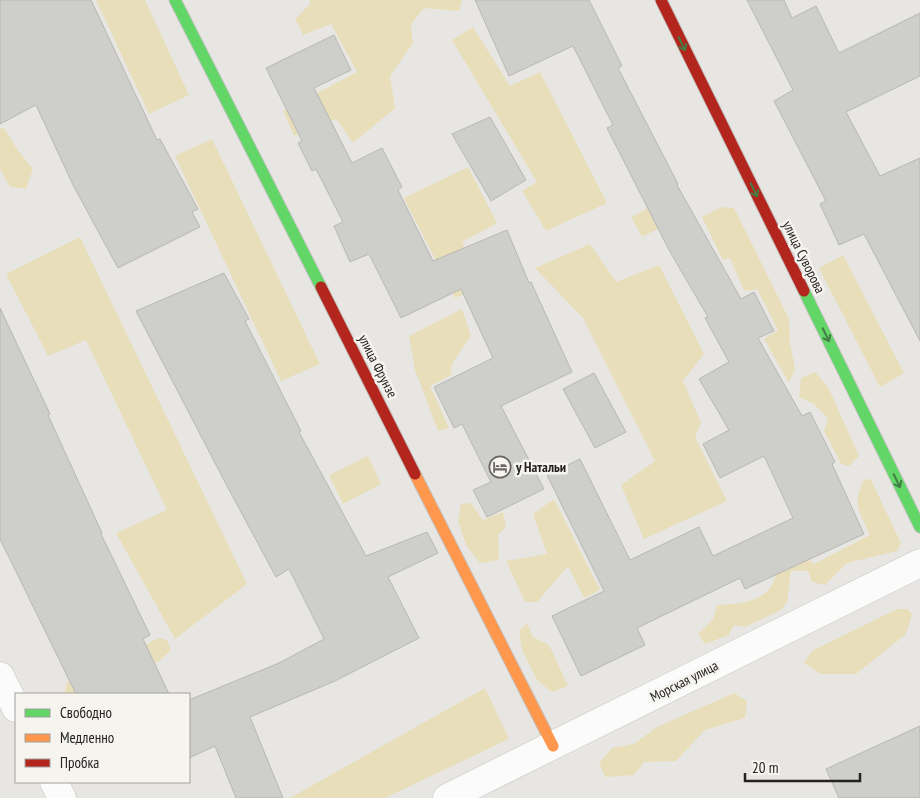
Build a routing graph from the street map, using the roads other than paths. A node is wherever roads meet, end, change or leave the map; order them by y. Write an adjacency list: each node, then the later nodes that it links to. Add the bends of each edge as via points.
1 (176, 0): 7 (street, улица Фрунзе)
2 (661, 0): 3 (street, улица Суворова, one-way to 3)
3 (920, 527)
4 (920, 563): 7 (street, Морская улица)
5 (0, 676): 6 (street)
6 (15, 706)
7 (553, 746): 10 (street, Морская улица)
8 (54, 783): 9 (street)
9 (62, 798)
10 (447, 798)

